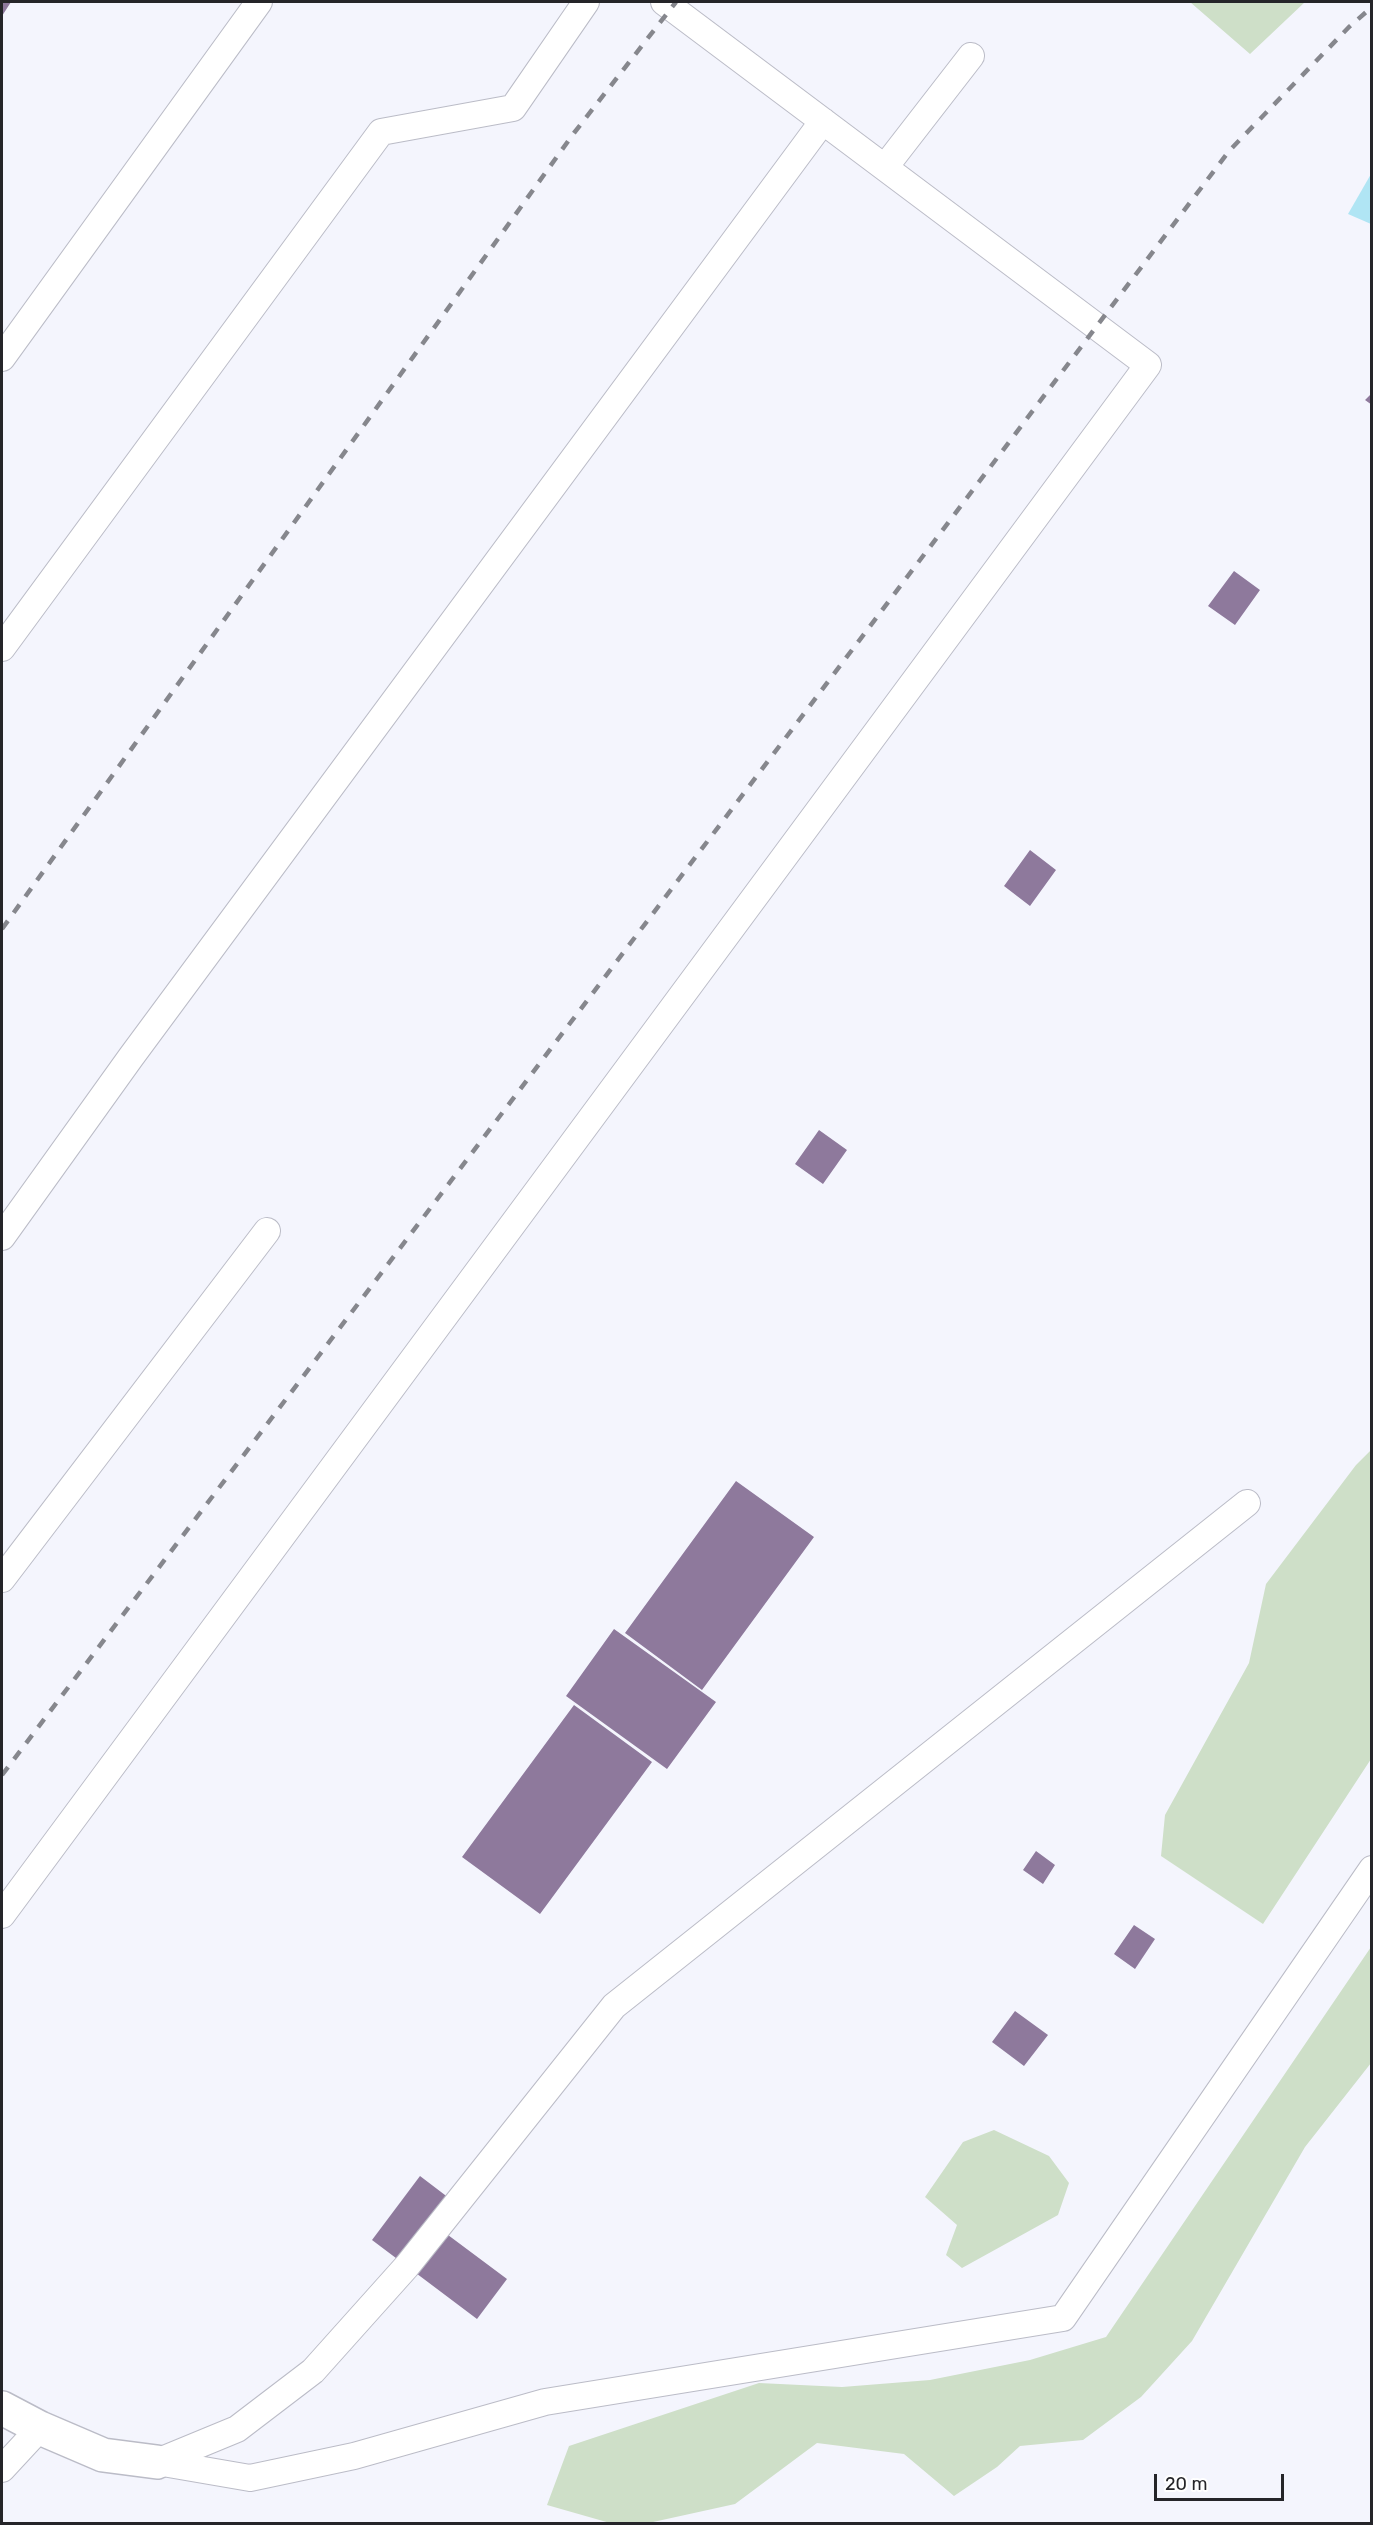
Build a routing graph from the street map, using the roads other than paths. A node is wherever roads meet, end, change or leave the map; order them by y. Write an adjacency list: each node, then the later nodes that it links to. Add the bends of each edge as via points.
1 (259, 2): 7 (lane)
2 (586, 2): 8 (lane, via 513,108 381,132)
3 (664, 2): 5 (lane)
4 (971, 56): 6 (lane)
5 (823, 121): 6 (lane); 10 (lane)
6 (885, 167): 14 (lane, via 1148,365)
7 (2, 358)
8 (2, 648)
9 (267, 1231): 12 (lane)
10 (2, 1237)
11 (1247, 1503): 17 (lane, via 614,2006 407,2266 313,2371 237,2429)
12 (2, 1579)
13 (1371, 1869): 17 (lane, via 1063,2318 545,2403 354,2456 249,2478)
14 (2, 1915)
15 (2, 2408): 16 (street)
16 (40, 2428): 17 (street, via 103,2455); 18 (lane)
17 (157, 2462)
18 (2, 2469)

